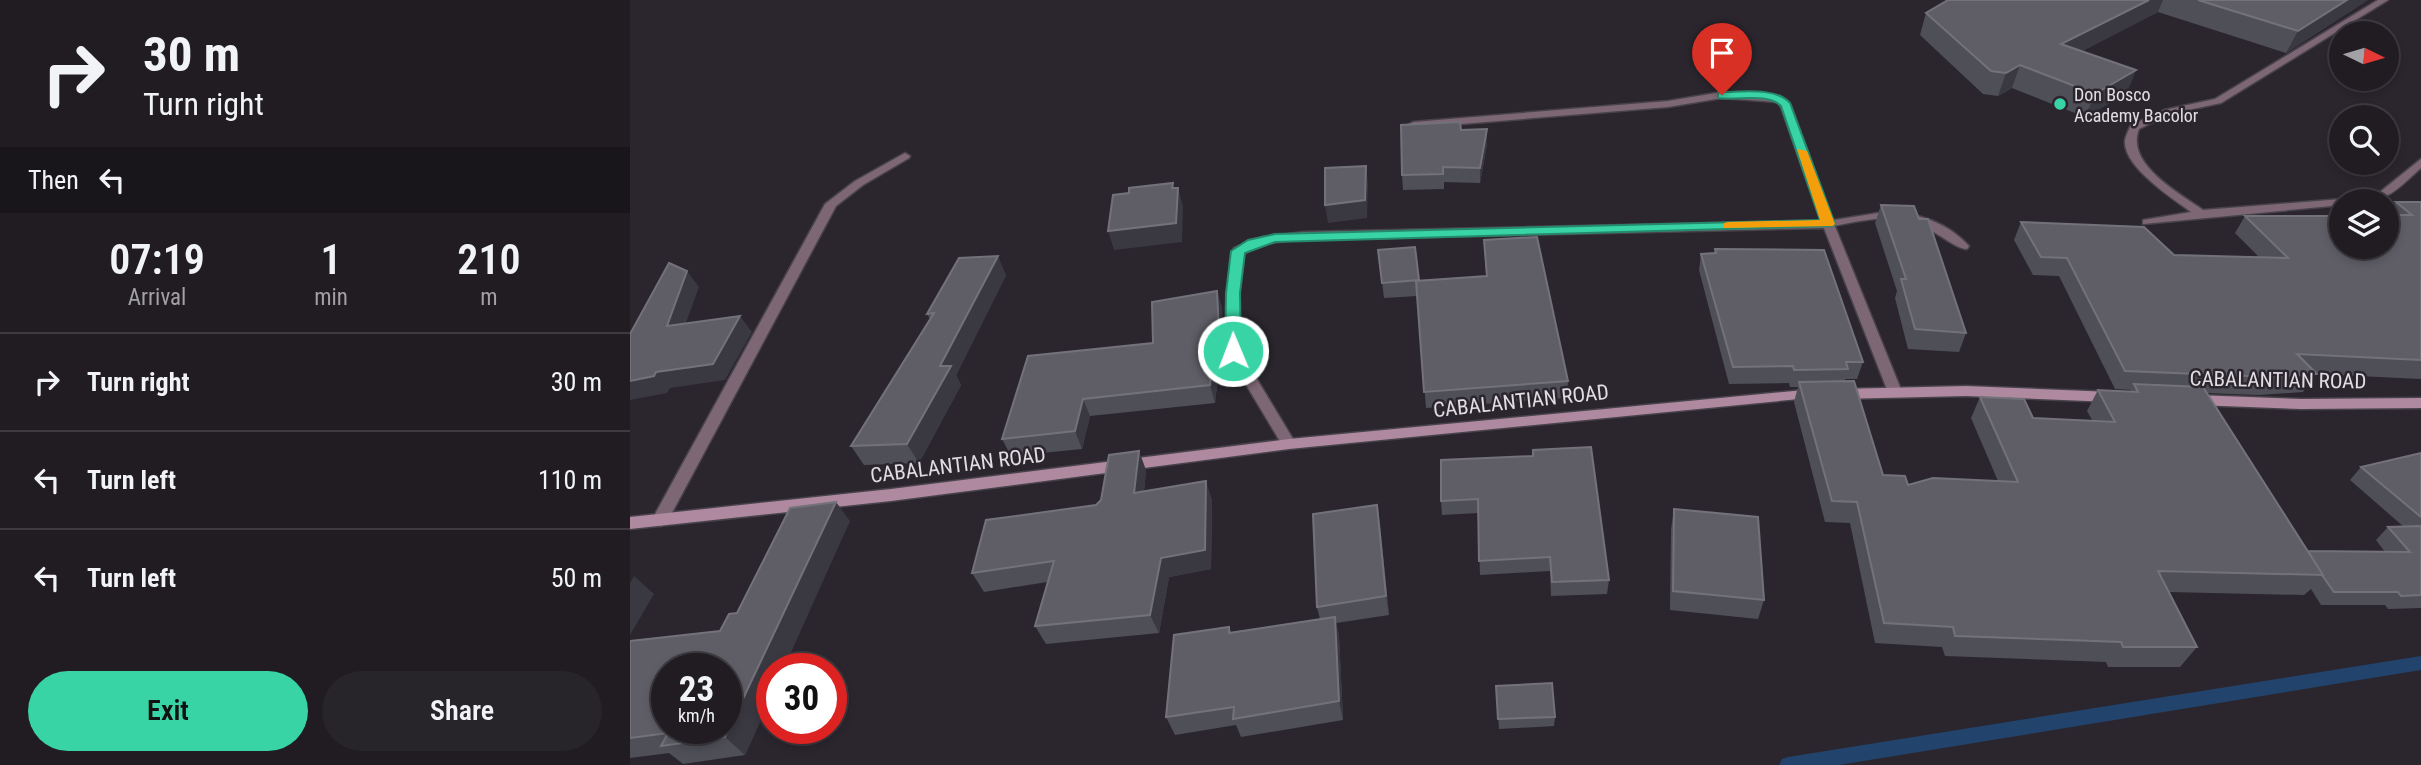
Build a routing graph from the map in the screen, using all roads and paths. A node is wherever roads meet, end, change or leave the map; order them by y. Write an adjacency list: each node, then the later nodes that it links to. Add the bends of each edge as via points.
1 (2384, 0): 7 (street, via 2218,101 2168,112 2135,127 2132,153 2153,178)
2 (1411, 125): 9 (street, via 1668,104 1722,95 1780,99)
3 (905, 156): 16 (street, via 831,204)
4 (2421, 162): 5 (street)
5 (2392, 189)
6 (2329, 203): 7 (street)
7 (2200, 214): 8 (street)
8 (2147, 222)
9 (1828, 224): 10 (street, via 1906,214 1946,231); 11 (street); 15 (street, via 1370,234 1253,243 1238,251 1233,351)
10 (1963, 246)
11 (1895, 392): 12 (street, CABALANTIAN ROAD); 15 (street, CABALANTIAN ROAD, via 1788,395)
12 (2125, 397)
13 (2179, 399): 14 (street, CABALANTIAN ROAD)
14 (2421, 403)
15 (1289, 444): 16 (street, CABALANTIAN ROAD)
16 (660, 520): 17 (street, CABALANTIAN ROAD)
17 (630, 523)

